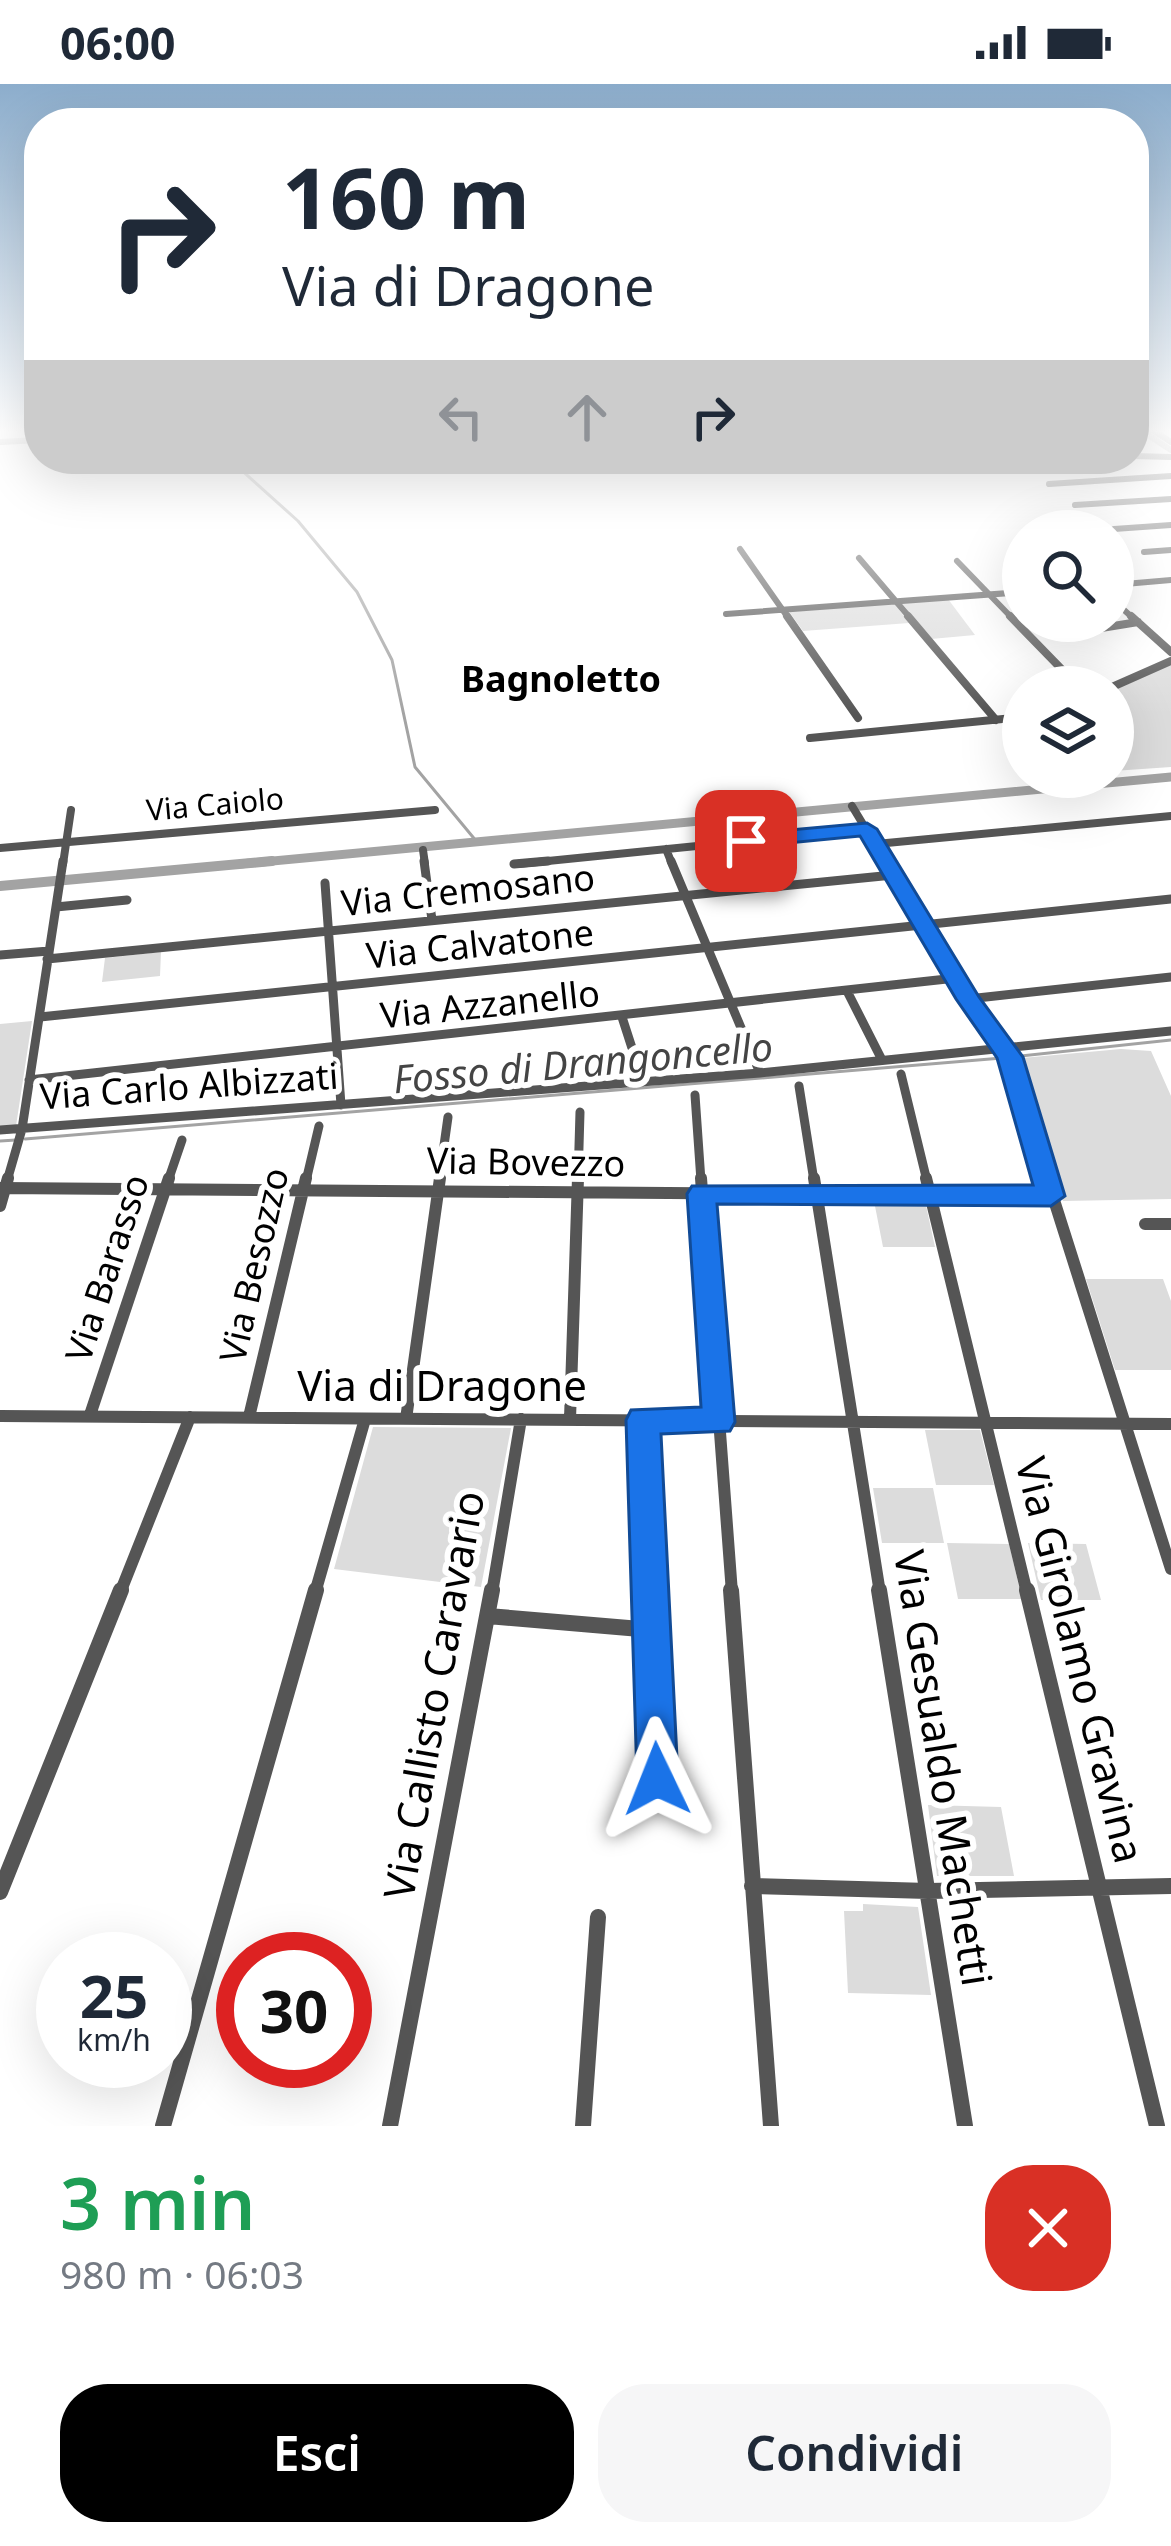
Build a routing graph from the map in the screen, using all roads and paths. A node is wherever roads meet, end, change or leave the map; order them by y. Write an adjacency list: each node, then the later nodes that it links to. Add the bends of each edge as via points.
1 (1171, 525): 2 (street)
2 (1134, 528)
3 (740, 549): 13 (street)
4 (1171, 550): 5 (street)
5 (1144, 552)
6 (859, 557): 12 (street)
7 (957, 561): 11 (street)
8 (1171, 580): 9 (street)
9 (1134, 583)
10 (1002, 593): 11 (street)
11 (988, 594): 12 (street); 20 (street)
12 (894, 601): 13 (street); 24 (street)
13 (782, 610): 14 (street); 22 (street)
14 (726, 614)
15 (1134, 618): 16 (street)
16 (1138, 622): 17 (street); 18 (street)
17 (1134, 623)
18 (1171, 652)
19 (1171, 662): 21 (street)
20 (1058, 666)
21 (1134, 678)
22 (858, 718)
23 (1002, 719): 24 (street)
24 (996, 720): 25 (street)
25 (810, 738)
26 (852, 806): 30 (street)
27 (71, 810): 31 (street)
28 (435, 810): 31 (street, Via Caiolo)
29 (1171, 816): 32 (street)
30 (867, 829): 32 (street); 34 (street)
31 (66, 843): 33 (street, Via Caiolo); 42 (street)
32 (876, 844): 37 (street)
33 (0, 848)
34 (666, 849): 36 (street); 39 (street)
35 (424, 850): 43 (street)
36 (514, 864)
37 (893, 875): 39 (street, Via Cremosano); 44 (street)
38 (325, 883): 45 (street)
39 (686, 896): 43 (street, Via Cremosano); 46 (street)
40 (1171, 898): 44 (street, Via Calvatone)
41 (127, 900): 42 (street)
42 (56, 907): 47 (street)
43 (432, 920): 45 (street, Via Cremosano)
44 (925, 925): 46 (street, Via Calvatone); 50 (street)
45 (330, 931): 47 (street, Via Cremosano); 51 (street)
46 (708, 948): 51 (street, Via Calvatone); 54 (street)
47 (48, 955): 48 (street, Via Cremosano); 55 (street)
48 (0, 956)
49 (1171, 976): 53 (street)
50 (956, 978): 52 (street, Via Azzanello); 53 (street)
51 (335, 986): 55 (street, Via Calvatone); 58 (street)
52 (847, 991): 54 (street, Via Azzanello); 60 (street)
53 (968, 999): 59 (street)
54 (730, 1004): 56 (street, Via Azzanello); 61 (street)
55 (40, 1017): 63 (street)
56 (622, 1017): 58 (street, Via Azzanello); 64 (street)
57 (1171, 1031): 59 (street, Via Carlo Albizzati)
58 (340, 1047): 63 (street, Via Azzanello); 67 (street)
59 (1003, 1049): 60 (street, Via Carlo Albizzati); 82 (street)
60 (882, 1060): 61 (street, Via Carlo Albizzati)
61 (760, 1073): 64 (street, Via Carlo Albizzati)
62 (902, 1074): 81 (street, Via Girolamo Gravina)
63 (29, 1080): 71 (street)
64 (643, 1082): 67 (street, Via Carlo Albizzati)
65 (800, 1086): 80 (street, Via Gesualdo Machetti)
66 (694, 1095): 79 (street)
67 (341, 1105): 71 (street, Via Carlo Albizzati)
68 (580, 1112): 78 (street)
69 (448, 1118): 77 (street)
70 (319, 1126): 76 (street, Via Besozzo)
71 (22, 1129): 72 (street, Via Carlo Albizzati); 74 (street)
72 (0, 1130)
73 (182, 1140): 75 (street, Via Barasso)
74 (3, 1188): 75 (street, Via Bovezzo); 83 (street)
75 (164, 1190): 76 (street, Via Bovezzo); 86 (street, Via Barasso)
76 (302, 1190): 77 (street, Via Bovezzo); 89 (street, Via Besozzo)
77 (435, 1192): 78 (street, Via Bovezzo); 93 (street)
78 (577, 1193): 79 (street, Via Bovezzo); 92 (street)
79 (702, 1194): 80 (street, Via Bovezzo); 97 (street)
80 (814, 1195): 81 (street, Via Bovezzo); 95 (street, Via Gesualdo Machetti)
81 (929, 1196): 82 (street, Via Bovezzo); 96 (street, Via Girolamo Gravina)
82 (1051, 1196): 98 (street)
83 (0, 1206)
84 (1144, 1224): 85 (street)
85 (1171, 1224)
86 (90, 1415): 87 (street, Via di Dragone); 88 (street, Via di Dragone)
87 (0, 1416)
88 (190, 1417): 89 (street, Via di Dragone); 107 (street)
89 (249, 1418): 90 (street, Via di Dragone)
90 (365, 1419): 93 (street, Via di Dragone); 110 (street)
91 (521, 1419): 92 (street, Via di Dragone); 93 (street, Via di Dragone); 101 (street, Via Callisto Caravario)
92 (570, 1419): 94 (street, Via di Dragone)
93 (406, 1420)
94 (643, 1420): 97 (street, Via di Dragone); 102 (street)
95 (850, 1421): 96 (street, Via di Dragone); 97 (street, Via di Dragone); 108 (street, Via Gesualdo Machetti)
96 (982, 1421): 98 (street, Via di Dragone); 106 (street, Via Girolamo Gravina)
97 (718, 1422): 104 (street)
98 (1123, 1424): 99 (street, Via di Dragone); 100 (street)
99 (1171, 1424)
100 (1171, 1569)
101 (488, 1616): 102 (street); 111 (street, Via Callisto Caravario)
102 (652, 1630): 103 (street)
103 (657, 1779)
104 (752, 1886): 108 (street); 113 (street)
105 (1171, 1886): 106 (street)
106 (1100, 1887): 108 (street); 115 (street, Via Girolamo Gravina)
107 (0, 1892)
108 (928, 1892): 114 (street, Via Gesualdo Machetti)
109 (598, 1917): 112 (street)
110 (163, 2126)
111 (390, 2126)
112 (584, 2126)
113 (771, 2126)
114 (965, 2126)
115 (1157, 2126)

